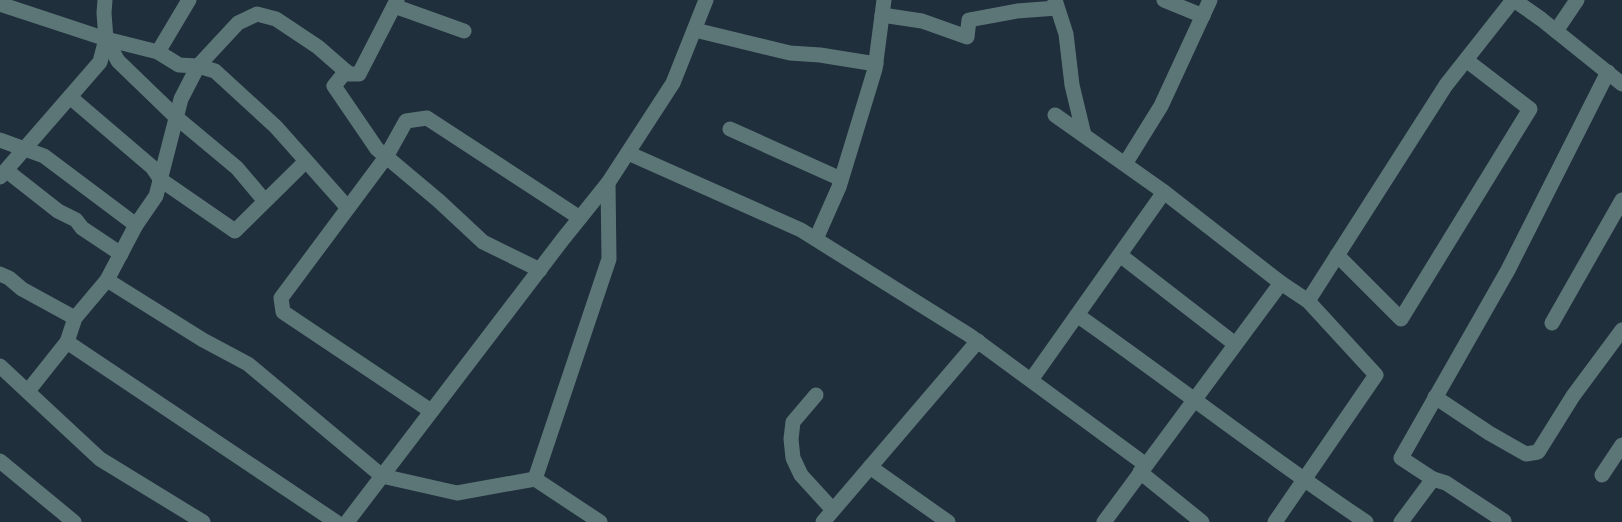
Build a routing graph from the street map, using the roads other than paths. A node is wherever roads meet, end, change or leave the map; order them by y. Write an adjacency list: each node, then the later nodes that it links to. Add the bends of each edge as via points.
1 (105, 0): 16 (street)
2 (189, 0): 17 (street)
3 (706, 0): 13 (street)
4 (1164, 0): 12 (street)
5 (1210, 0): 12 (street)
6 (1513, 0): 15 (street); 18 (street)
7 (1577, 0): 15 (street)
8 (396, 3): 14 (street); 21 (street, via 359,74)
9 (0, 4): 16 (street)
10 (1056, 4): 11 (street, via 969,20 967,37); 28 (street, via 1066,34 1072,86)
11 (883, 7): 19 (street)
12 (1203, 16): 34 (street, via 1161,106)
13 (694, 30): 19 (street, via 790,53); 31 (street, via 673,83)
14 (464, 31)
15 (1556, 31): 22 (street)
16 (106, 39): 17 (street); 24 (street, via 100,62); 26 (street, via 118,61)
17 (158, 52): 20 (street, via 179,65)
18 (1466, 60): 48 (street); 48 (street, via 1530,109 1401,319)
19 (876, 64): 36 (street)
20 (198, 66): 21 (street, via 238,23 257,14 276,19); 26 (street, via 181,99); 33 (street, via 215,71 276,127)
21 (346, 71): 32 (street, via 334,87)
22 (1608, 72): 23 (street); 65 (street, via 1508,270)
23 (1622, 84)
24 (70, 97): 30 (street); 37 (street, via 152,167)
25 (1055, 115): 28 (street)
26 (177, 118): 37 (street); 40 (street, via 237,168)
27 (730, 129): 36 (street)
28 (1084, 135): 34 (street)
29 (0, 140): 30 (street)
30 (24, 149): 35 (street); 44 (street, via 44,156)
31 (628, 153): 38 (street); 45 (street)
32 (386, 157): 42 (street); 43 (street, via 406,121 427,118); 49 (street, via 483,242)
33 (306, 161): 40 (street); 42 (street)
34 (1125, 164): 39 (street)
35 (3, 174): 46 (street)
36 (842, 179): 45 (street)
37 (161, 180): 40 (street, via 235,231); 44 (street, via 156,196)
38 (608, 183): 43 (street); 74 (street, via 609,259)
39 (1164, 192): 47 (street); 52 (street)
40 (264, 200)
41 (1622, 200): 56 (street)
42 (348, 208): 67 (street, via 282,298 283,312)
43 (580, 218): 49 (street)
44 (136, 225): 46 (street)
45 (816, 239): 58 (street)
46 (121, 254): 51 (street)
47 (1119, 255): 54 (street); 60 (street)
48 (1337, 255): 53 (street)
49 (540, 270): 67 (street)
50 (0, 274): 55 (street)
51 (107, 280): 55 (street); 73 (street, via 203,340 248,363)
52 (1281, 283): 53 (street); 60 (street)
53 (1308, 301): 76 (street, via 1376,375)
54 (1077, 315): 62 (street); 66 (street)
55 (75, 318): 59 (street)
56 (1552, 323)
57 (1622, 330): 65 (street, via 1573,396 1538,453 1526,454)
58 (978, 341): 62 (street); 70 (street)
59 (67, 342): 63 (street); 81 (street)
60 (1235, 344): 66 (street)
61 (0, 366): 63 (street)
62 (1031, 380): 71 (street)
63 (28, 392): 80 (street, via 100,459)
64 (816, 395): 77 (street, via 792,422 790,439 801,475)
65 (1436, 397): 75 (street, via 1401,458)
66 (1195, 399): 71 (street); 76 (street)
67 (431, 411): 73 (street)
68 (1622, 445): 72 (street)
69 (0, 460): 79 (street)
70 (870, 467): 77 (street); 85 (street)
71 (1143, 469): 86 (street); 87 (street)
72 (1602, 475)
73 (382, 476): 74 (street, via 457,493); 82 (street)
74 (535, 479): 83 (street)
75 (1433, 479): 78 (street, via 1446,483); 90 (street)
76 (1304, 481): 88 (street); 89 (street)
77 (833, 510): 84 (street)
78 (1504, 521)
79 (74, 522)
80 (203, 522)
81 (336, 522)
82 (347, 522)
83 (600, 522)
84 (823, 522)
85 (948, 522)
86 (1104, 522)
87 (1202, 522)
88 (1275, 522)
89 (1366, 522)
90 (1401, 522)

